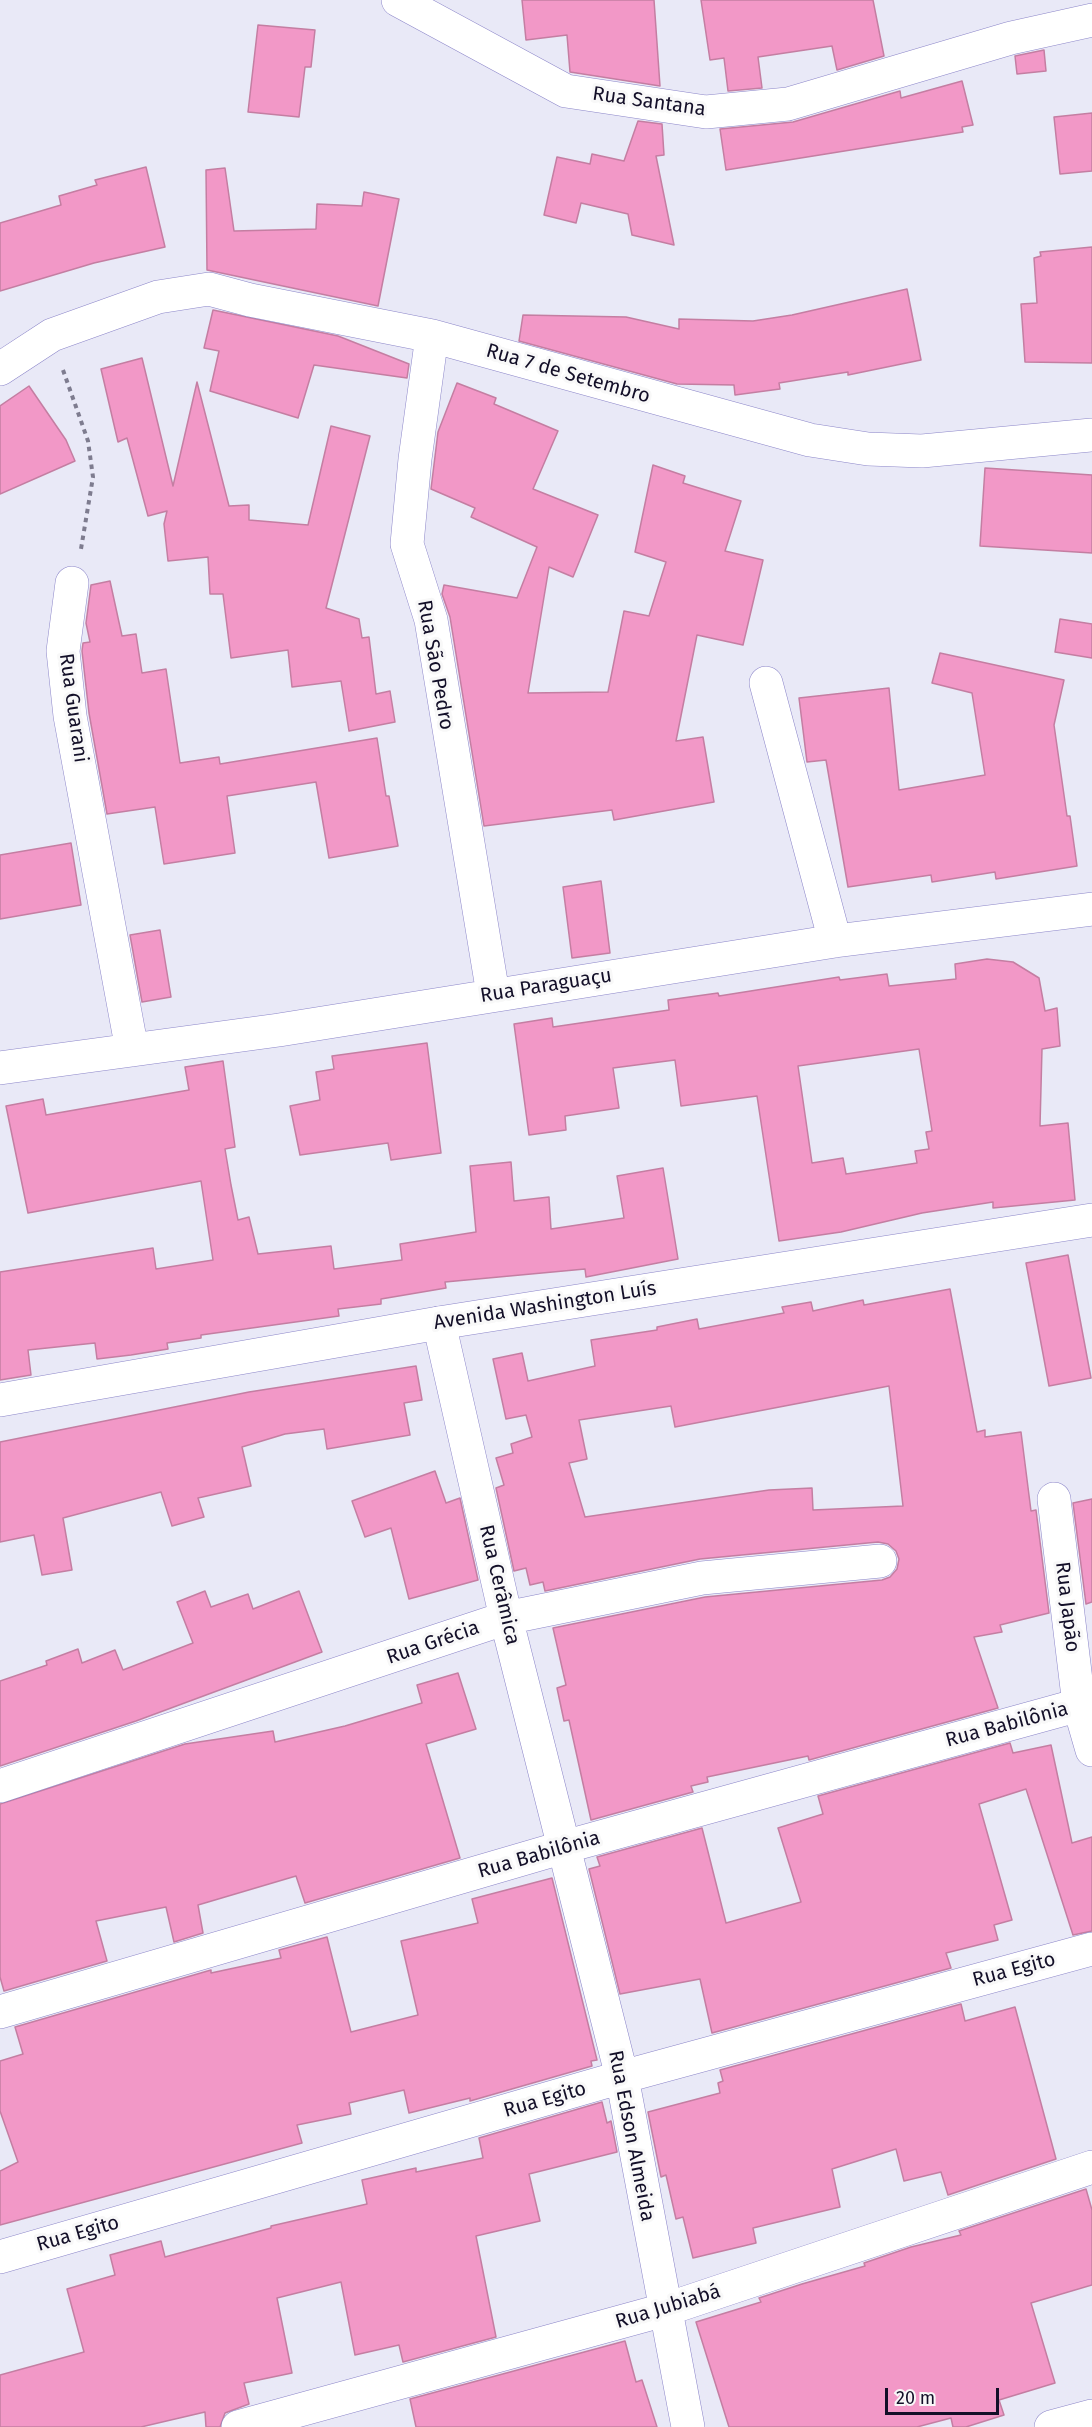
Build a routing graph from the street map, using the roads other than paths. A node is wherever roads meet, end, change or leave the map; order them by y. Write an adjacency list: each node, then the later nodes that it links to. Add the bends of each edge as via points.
1 (398, 0): 2 (street, Rua Santana, via 566,91 706,112 788,104 1011,38)
2 (1092, 20)
3 (432, 336): 4 (street, Rua 7 de Setembro, via 209,289 158,297 52,335); 5 (street, Rua 7 de Setembro, via 746,424 868,449 922,452); 10 (street, Rua São Pedro, via 407,544 431,620)
4 (0, 369)
5 (1092, 435)
6 (72, 583): 11 (street, Rua Guarani, via 63,651 70,716)
7 (766, 683): 9 (street)
8 (1092, 909): 9 (street, Rua Paraguaçu)
9 (835, 941): 10 (street, Rua Paraguaçu)
10 (493, 994): 11 (street, Rua Paraguaçu)
11 (132, 1050): 12 (street, Rua Paraguaçu)
12 (0, 1068)
13 (1092, 1220): 14 (street, Avenida Washington Luís)
14 (439, 1323): 15 (street, Avenida Washington Luís); 18 (street, Rua Cerâmica)
15 (0, 1400)
16 (1054, 1499): 19 (street, Rua Japão)
17 (880, 1561): 18 (street, Rua Grécia, via 702,1578)
18 (506, 1618): 21 (street, Rua Grécia); 22 (street, Rua Cerâmica)
19 (1079, 1705): 20 (street, Rua Japão); 22 (street, Rua Babilônia)
20 (1092, 1750)
21 (0, 1786)
22 (564, 1847): 24 (street, Rua Babilônia); 25 (street, Rua Edson Almeida)
23 (1092, 1948): 25 (street, Rua Egito)
24 (0, 2012)
25 (622, 2078): 27 (street, Rua Egito); 28 (street, Rua Edson Almeida)
26 (1092, 2167): 28 (street, Rua Jubiabá)
27 (0, 2257)
28 (664, 2310): 30 (street, Rua Jubiabá); 31 (street, Rua Edson Almeida)
29 (1092, 2416): 32 (street)
30 (238, 2427)
31 (688, 2427)
32 (1051, 2427)

